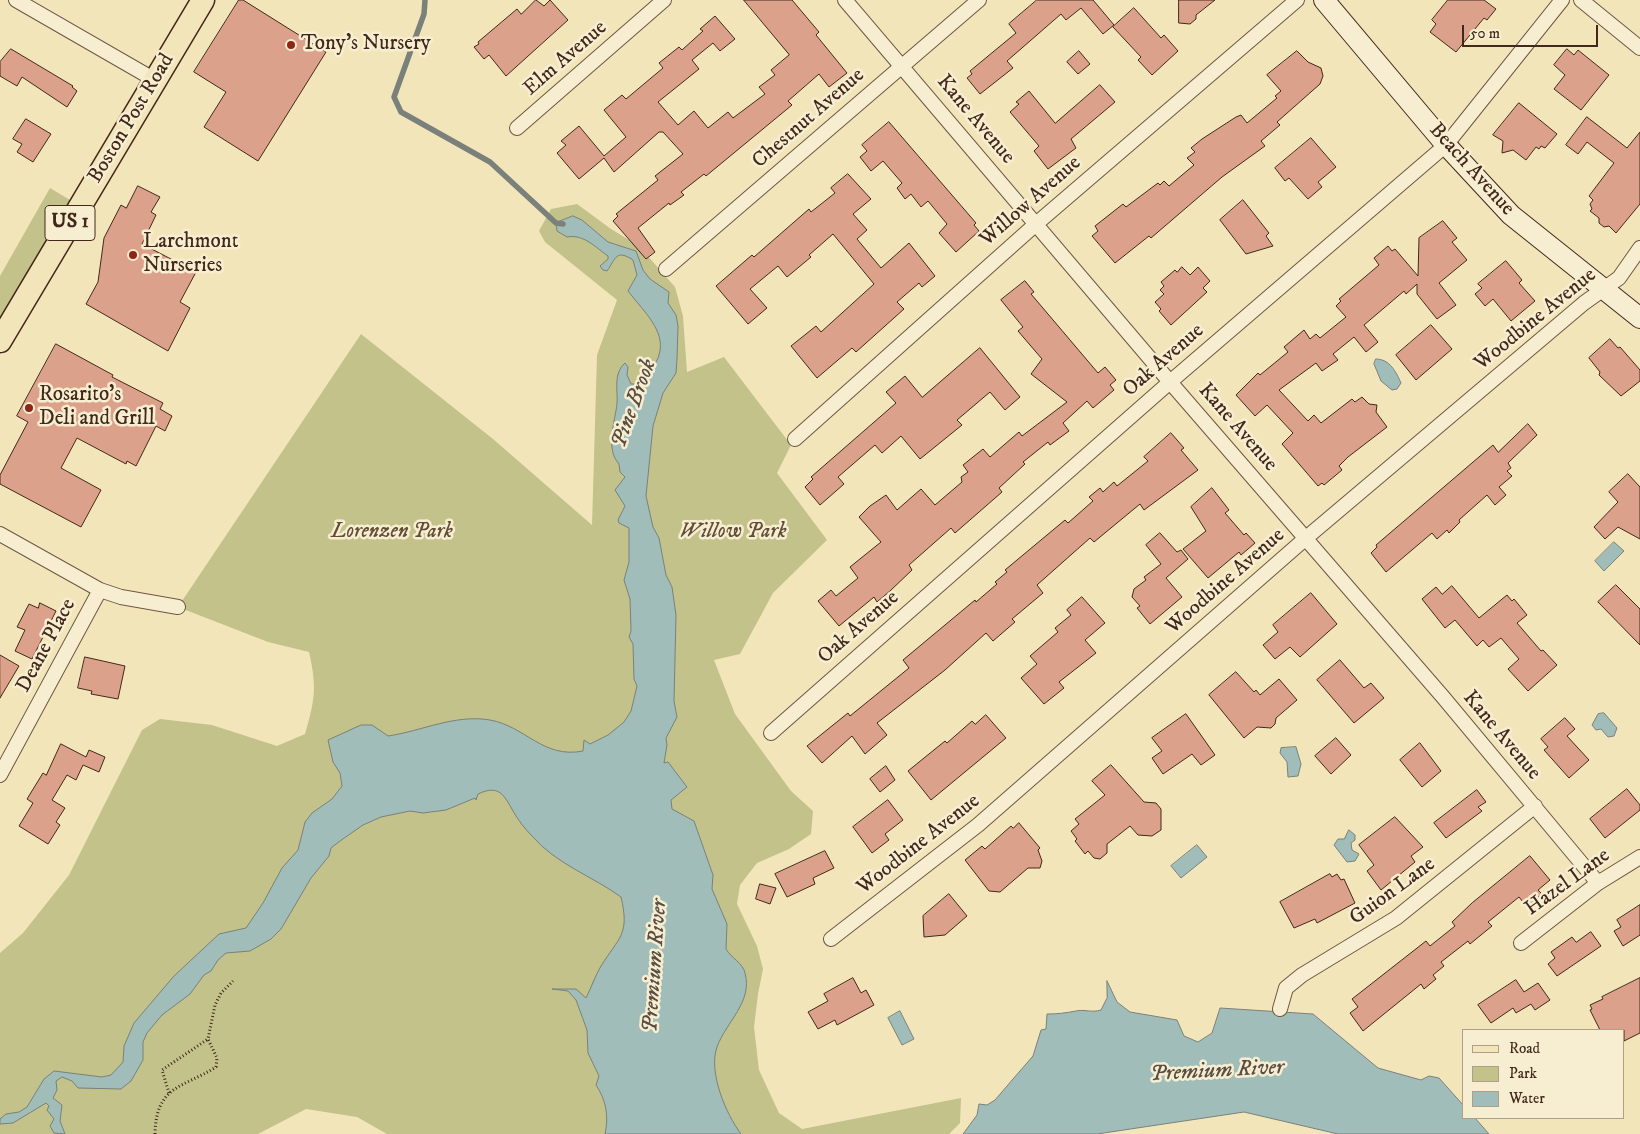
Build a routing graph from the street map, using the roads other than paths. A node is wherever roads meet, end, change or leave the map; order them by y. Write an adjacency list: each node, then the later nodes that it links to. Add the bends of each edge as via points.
1 (16, 0): 12 (street)
2 (203, 0): 12 (main road, Boston Post Road / US 1)
3 (664, 0): 13 (street, Elm Avenue)
4 (846, 0): 11 (street, Kane Avenue)
5 (979, 0): 11 (street, Chestnut Avenue)
6 (1297, 0): 15 (street, Willow Avenue)
7 (1324, 0): 14 (street, Beach Avenue)
8 (1562, 0): 14 (street, Oak Avenue)
9 (1581, 0): 10 (street)
10 (1640, 48)
11 (902, 65): 15 (street, Kane Avenue); 17 (street, Chestnut Avenue)
12 (155, 80): 20 (main road, Boston Post Road / US 1)
13 (517, 128)
14 (1446, 145): 18 (street, Beach Avenue, via 1511,215); 21 (street, Oak Avenue)
15 (1036, 224): 21 (street, Kane Avenue); 22 (street, Willow Avenue)
16 (1640, 248): 18 (street, Woodbine Avenue, via 1619,278)
17 (666, 269)
18 (1604, 289): 19 (street, Beach Avenue); 24 (street, Woodbine Avenue)
19 (1640, 318)
20 (0, 340)
21 (1170, 382): 24 (street, Kane Avenue); 27 (street, Oak Avenue)
22 (795, 439)
23 (0, 534): 25 (street)
24 (1306, 538): 29 (street, Kane Avenue); 32 (street, Woodbine Avenue, via 978,825)
25 (100, 590): 26 (street); 28 (street, Deane Place)
26 (178, 607)
27 (771, 733)
28 (0, 775)
29 (1535, 806): 31 (street, Kane Avenue); 34 (street, Guion Lane, via 1396,918 1302,974 1286,988)
30 (1640, 857): 31 (street, Hazel Lane)
31 (1598, 884): 33 (street, Hazel Lane)
32 (831, 939)
33 (1521, 943)
34 (1280, 1009)

